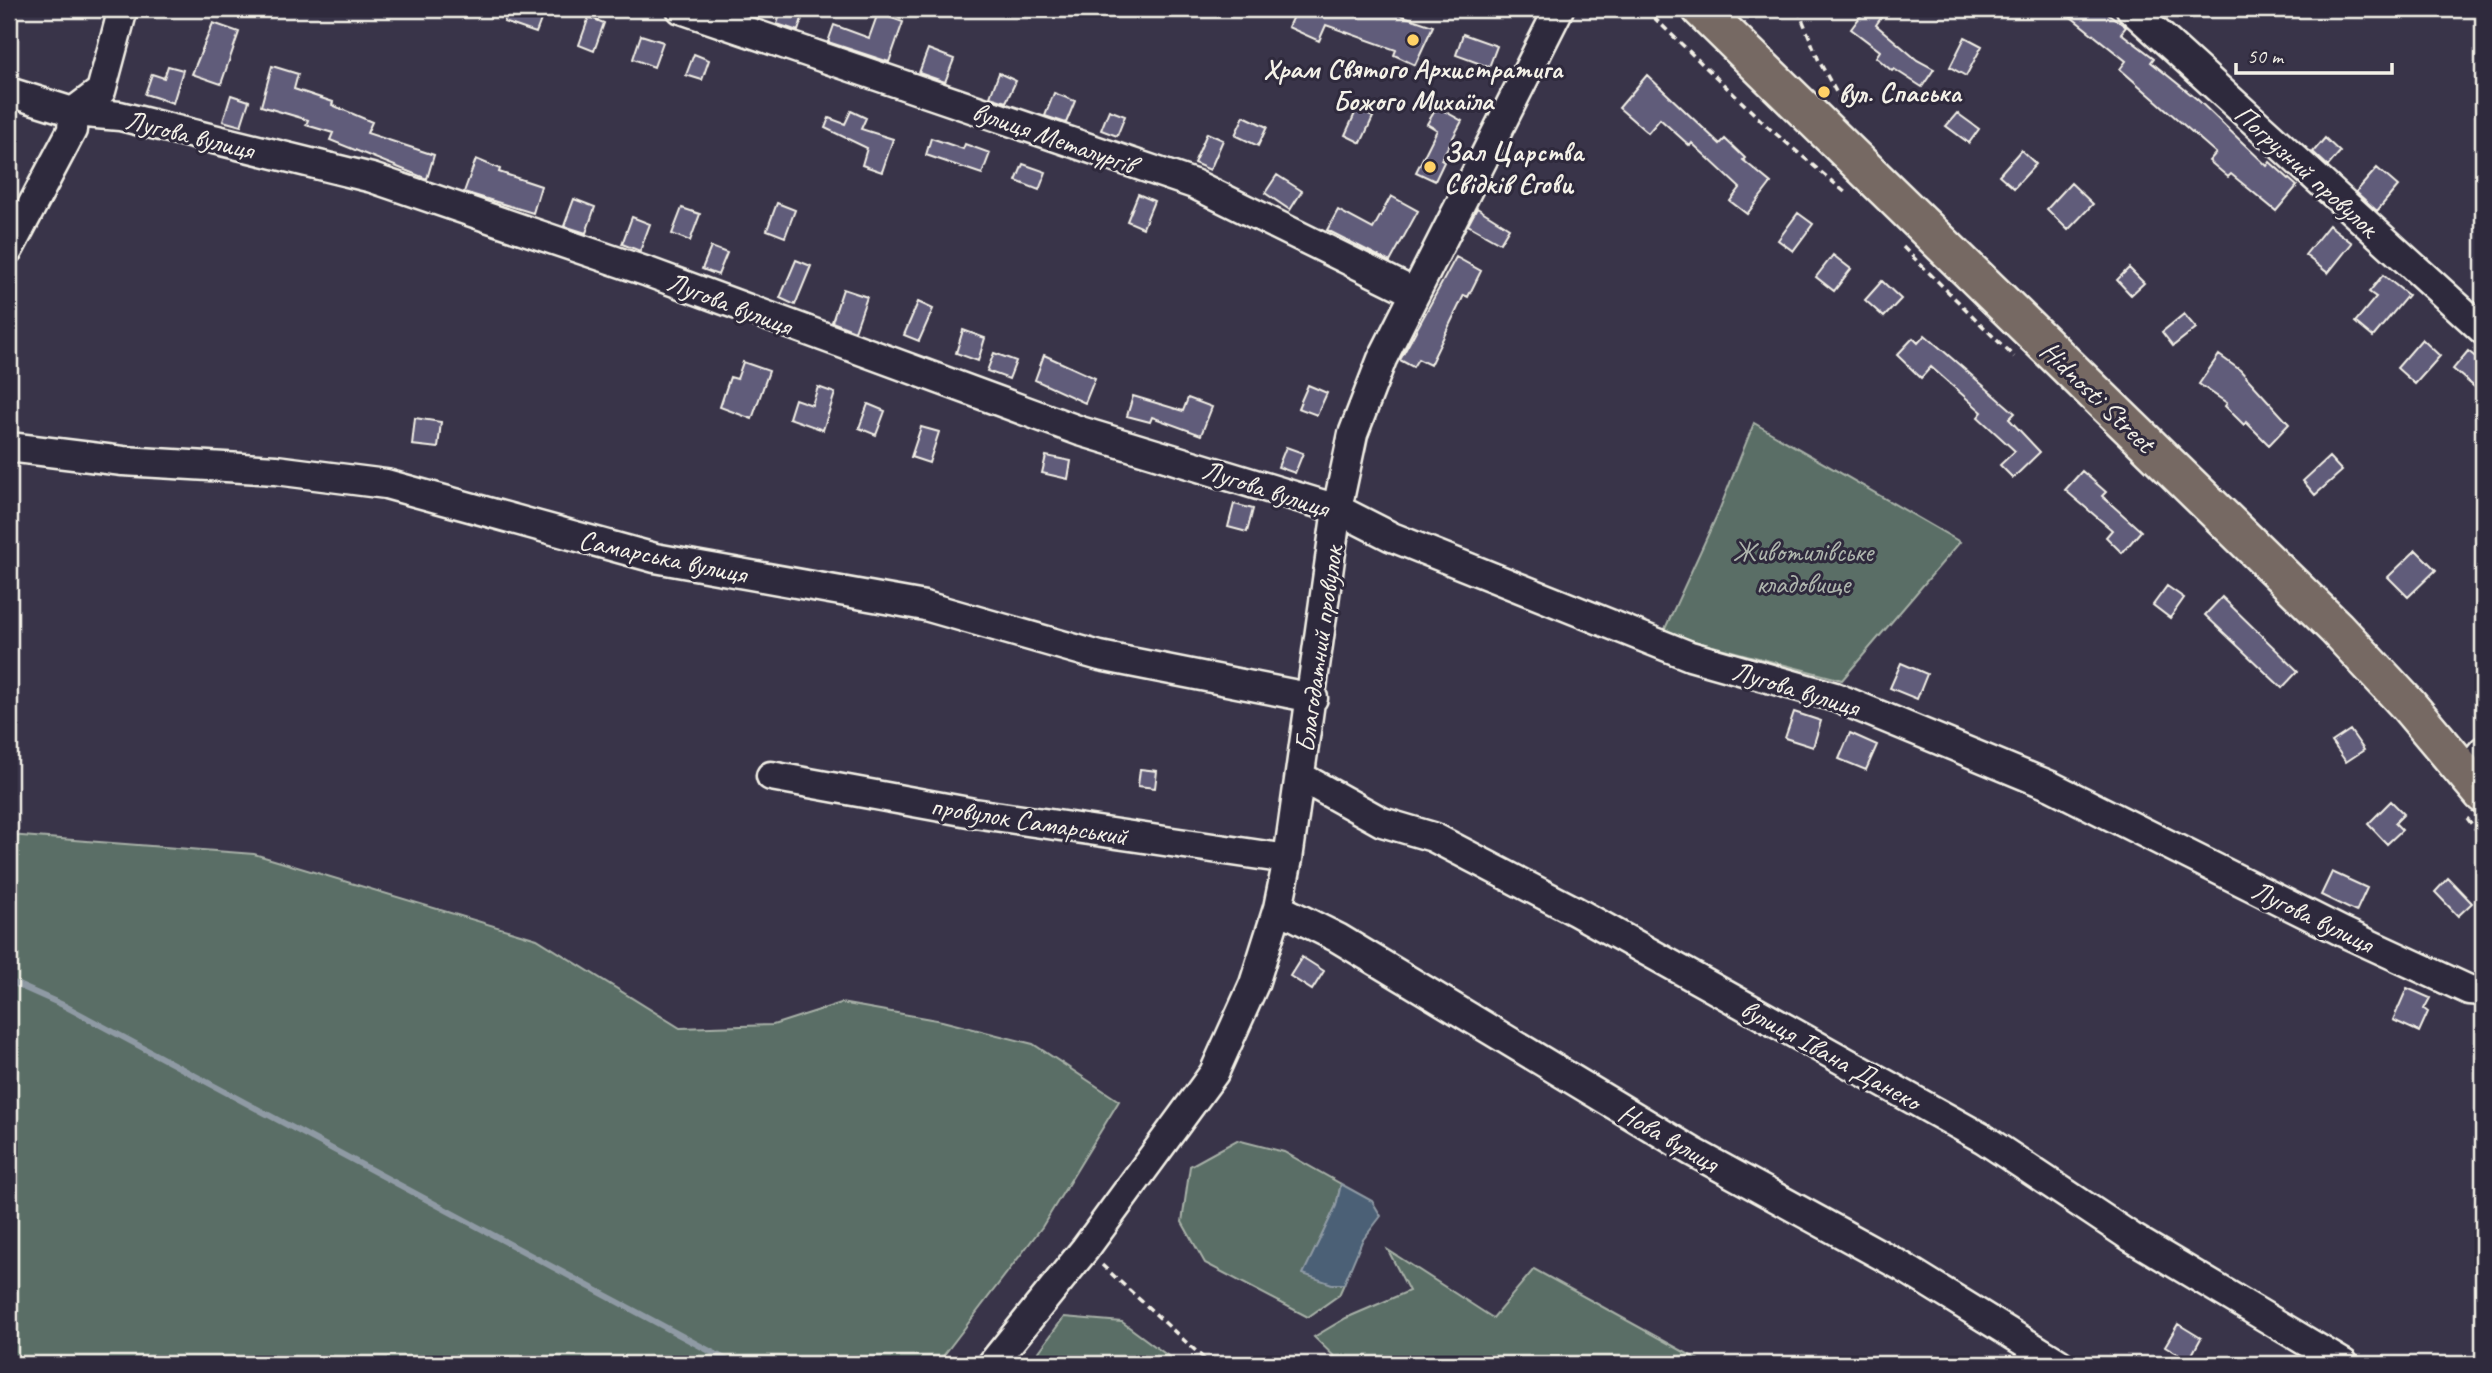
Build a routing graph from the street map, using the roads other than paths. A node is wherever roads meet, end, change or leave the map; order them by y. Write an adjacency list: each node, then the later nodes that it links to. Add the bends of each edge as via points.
1 (123, 9): 7 (street, via 101,91)
2 (681, 9): 9 (street, вулиця Металургів, via 1194,184)
3 (1559, 9): 9 (street, Благодатний провулок)
4 (1701, 9): 14 (main road, Hidnosti Street, via 2336,628)
5 (2132, 9): 10 (street, Погрузний провулок)
6 (9, 92): 7 (street, Лугова вулиця)
7 (73, 112): 8 (street, via 72,130); 12 (street, Лугова вулиця, via 120,116 372,178 648,272 1080,431)
8 (9, 249)
9 (1415, 293): 12 (street, Благодатний провулок, via 1382,359 1353,434)
10 (2483, 330)
11 (9, 447): 13 (street, Самарська вулиця, via 386,484 655,558 925,606 1100,656)
12 (1337, 509): 13 (street, Благодатний провулок); 19 (street, Лугова вулиця, via 1392,537 1690,656 1835,697 2051,786 2343,932 2469,990)
13 (1313, 698): 16 (street, Благодатний провулок)
14 (2478, 773)
15 (771, 776): 17 (street, провулок Самарський, via 975,813)
16 (1301, 777): 17 (street, Благодатний провулок); 22 (street, вулиця Івана Данеко, via 1382,822 1433,837 1575,911 1984,1139 2131,1237)
17 (1289, 859): 18 (street, Благодатний провулок)
18 (1278, 908): 20 (street, Благодатний провулок, via 1254,984 1214,1073 1085,1249); 21 (street, Нова вулиця, via 1338,938 1692,1152 1903,1267)
19 (2483, 991)
20 (992, 1364)
21 (2060, 1364)
22 (2344, 1364)

